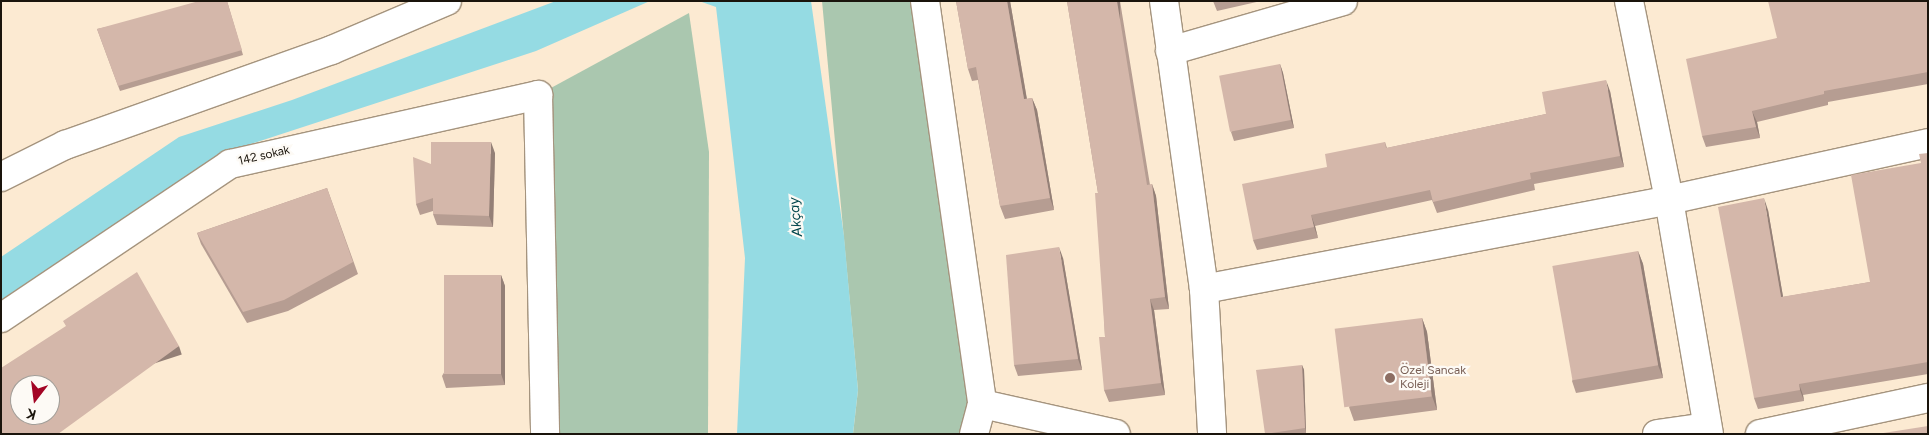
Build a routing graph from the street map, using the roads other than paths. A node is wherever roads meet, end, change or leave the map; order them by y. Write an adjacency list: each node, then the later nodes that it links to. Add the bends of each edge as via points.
1 (447, 1): 8 (street, via 332,50 65,145)
2 (925, 1): 13 (street)
3 (1164, 1): 6 (street)
4 (1344, 1): 6 (street)
5 (1629, 1): 9 (street)
6 (1170, 51): 10 (street)
7 (1928, 143): 9 (street)
8 (1, 177)
9 (1669, 200): 10 (street); 14 (street)
10 (1204, 289): 18 (street)
11 (1, 318): 15 (street, 142 sokak, via 230,164 538,96)
12 (1928, 398): 20 (street)
13 (982, 404): 16 (street); 17 (street)
14 (1708, 430): 19 (street)
15 (545, 434)
16 (974, 434)
17 (1116, 434)
18 (1212, 434)
19 (1657, 434)
20 (1760, 434)

